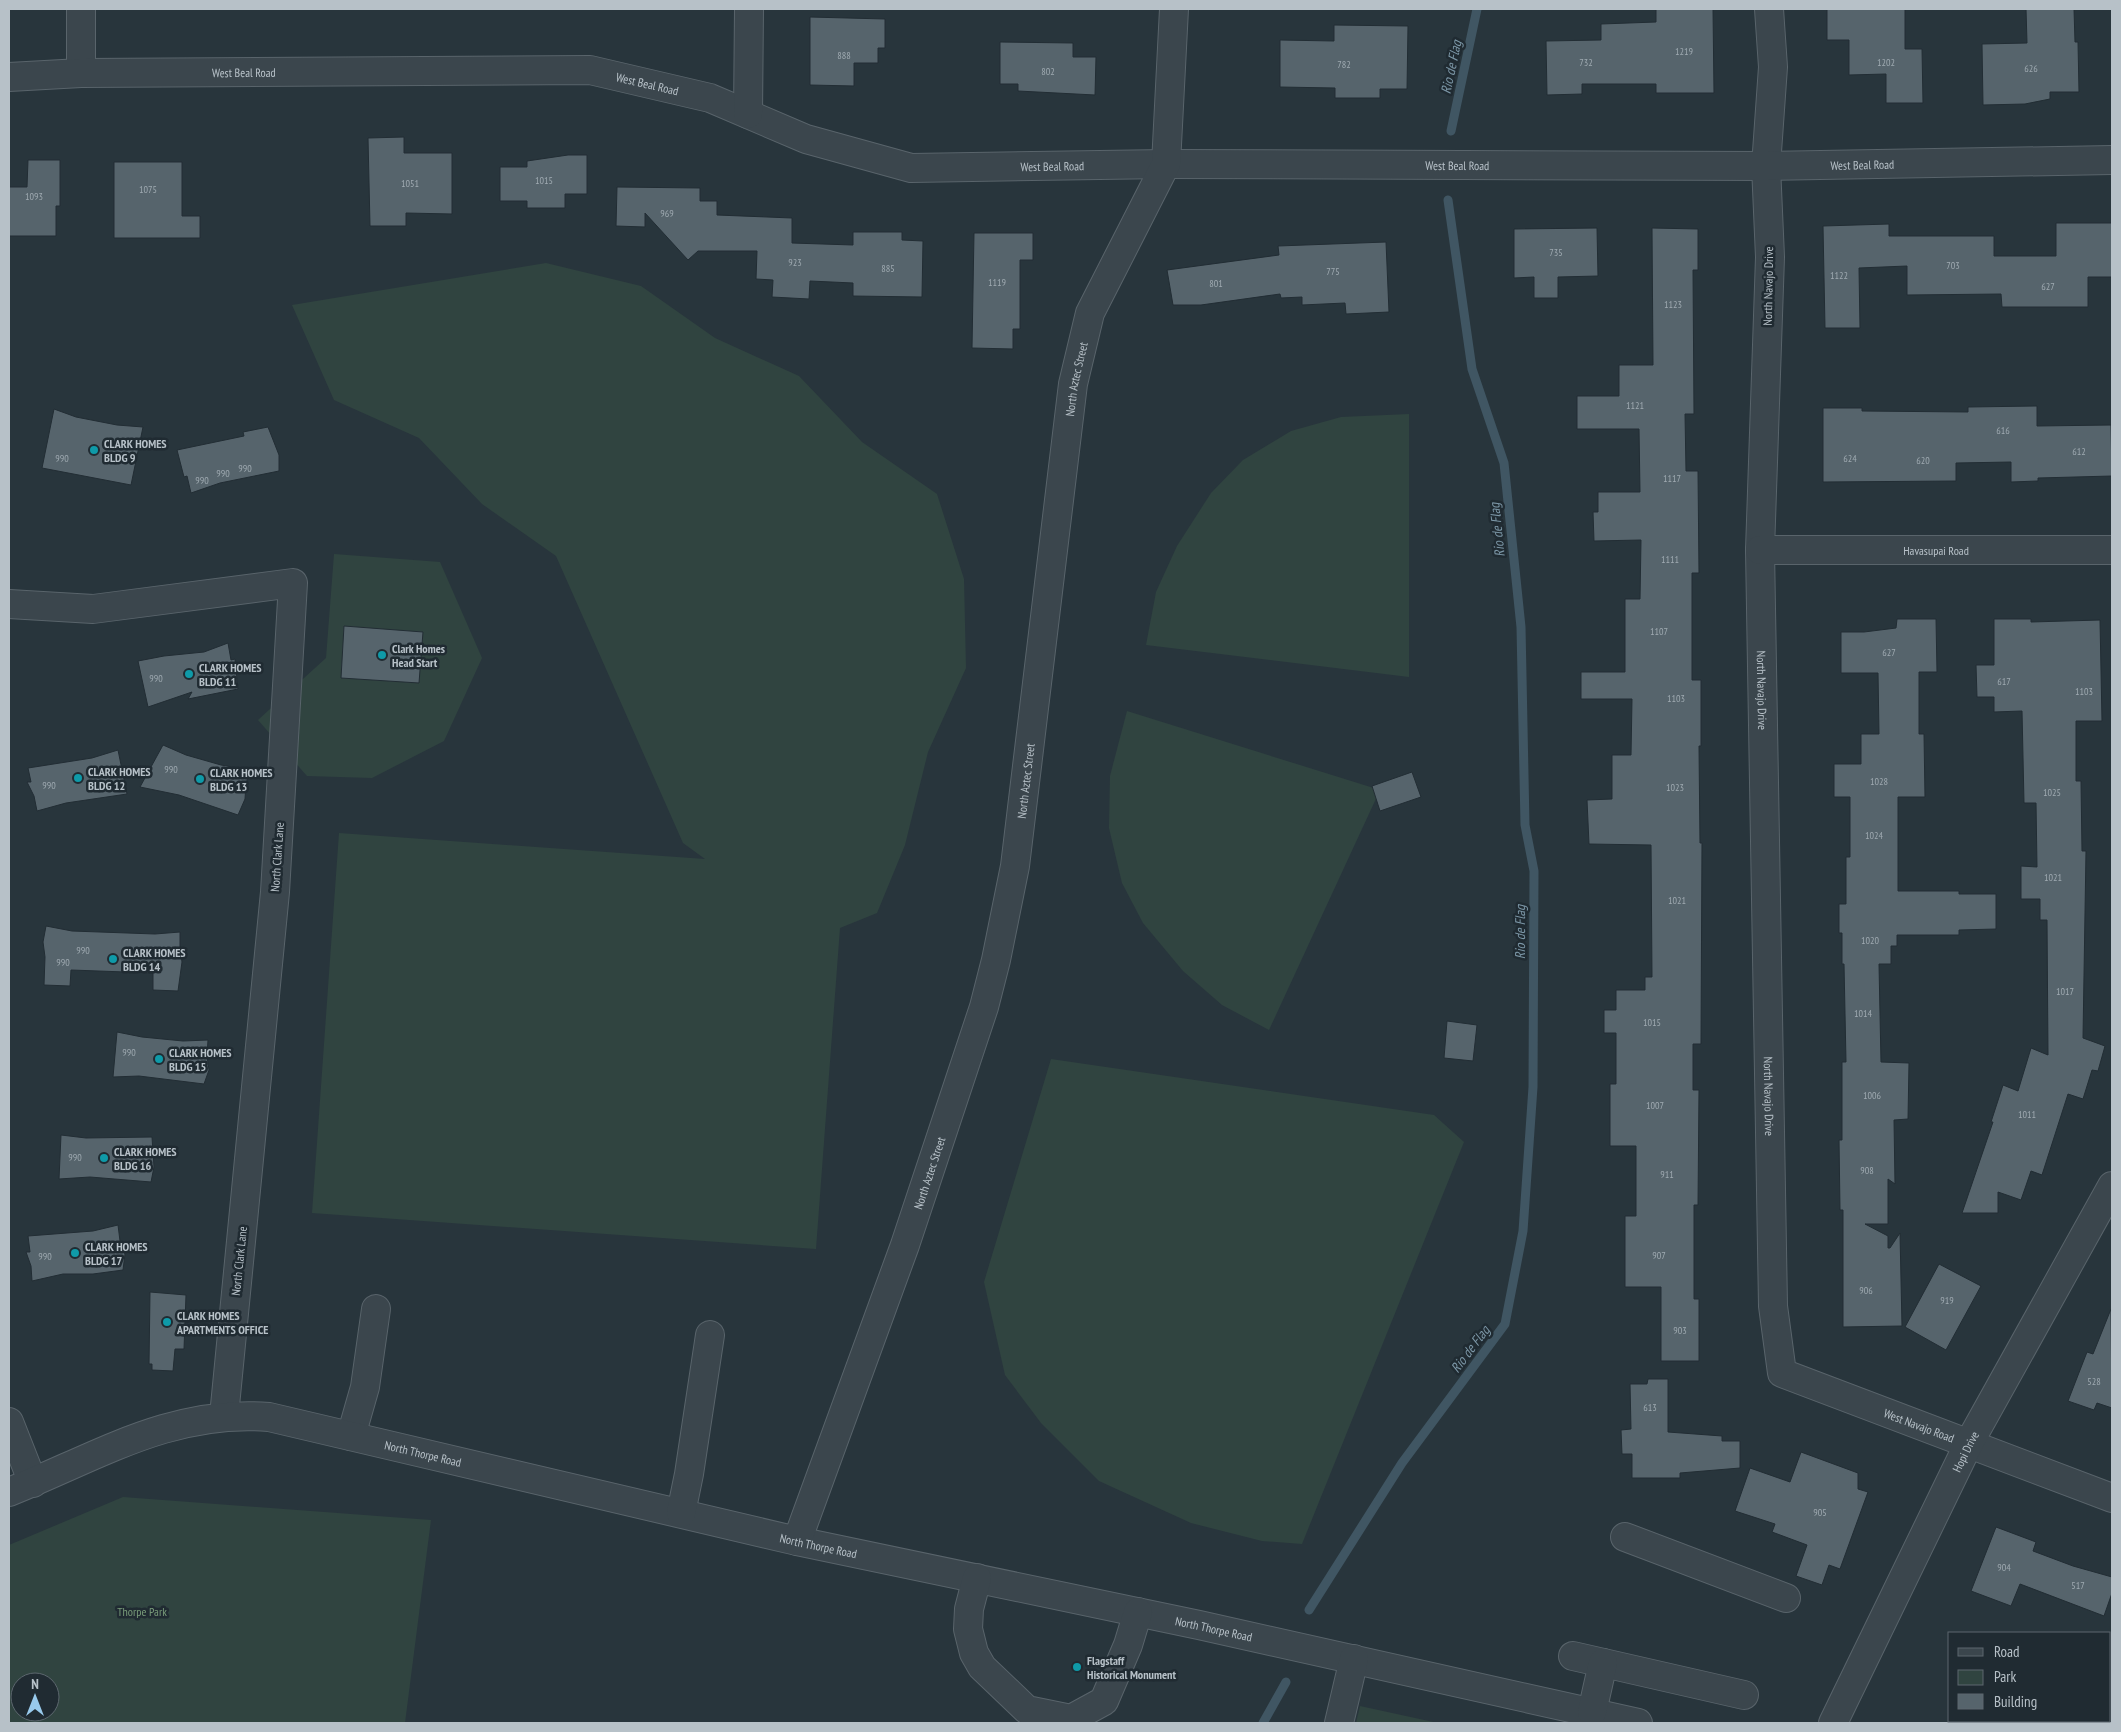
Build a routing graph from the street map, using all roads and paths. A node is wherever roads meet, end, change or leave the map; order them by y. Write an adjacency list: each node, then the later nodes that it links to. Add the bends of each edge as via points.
1 (81, 9): 5 (street)
2 (749, 9): 7 (street)
3 (1174, 9): 9 (street, North Aztec Street)
4 (1769, 9): 10 (street, North Navajo Drive, via 1773,67)
5 (81, 73): 6 (street, West Beal Road); 7 (street, West Beal Road, via 590,70 710,98)
6 (9, 77)
7 (748, 114): 9 (street, West Beal Road, via 806,140 911,168)
8 (2112, 160): 10 (street, West Beal Road)
9 (1166, 164): 10 (street, West Beal Road); 26 (street, North Aztec Street, via 1090,313 1073,384 1015,866 984,1007 902,1254)
10 (1766, 166): 11 (street, North Navajo Drive, via 1770,257)
11 (1760, 550): 12 (street, Havasupai Road); 17 (street, North Navajo Drive, via 1773,1306)
12 (2112, 550)
13 (9, 604): 18 (street, North Clark Lane, via 93,609 293,583 275,892)
14 (2112, 1186): 21 (street, Hopi Drive)
15 (376, 1309): 20 (street, via 365,1387)
16 (710, 1335): 24 (street)
17 (1782, 1373): 21 (street, West Navajo Road)
18 (224, 1416): 20 (street, North Thorpe Road, via 269,1417); 22 (street, North Thorpe Road, via 153,1431)
19 (9, 1422): 22 (street)
20 (352, 1436): 24 (street, North Thorpe Road)
21 (1968, 1443): 23 (street, West Navajo Road); 37 (street, Hopi Drive)
22 (21, 1488)
23 (2112, 1498)
24 (681, 1514): 26 (street, North Thorpe Road)
25 (1625, 1537): 28 (street)
26 (797, 1541): 27 (street, North Thorpe Road)
27 (977, 1578): 29 (street, North Thorpe Road); 29 (street, via 968,1628 974,1652 982,1667 1026,1710 1071,1718 1104,1701)
28 (1786, 1598)
29 (1138, 1612): 31 (street, North Thorpe Road)
30 (1573, 1656): 32 (street)
31 (1354, 1659): 34 (street, North Thorpe Road); 35 (street)
32 (1603, 1663): 33 (street); 34 (street)
33 (1744, 1695)
34 (1592, 1712): 36 (street, North Thorpe Road)
35 (1339, 1723)
36 (1638, 1723)
37 (1833, 1723)

